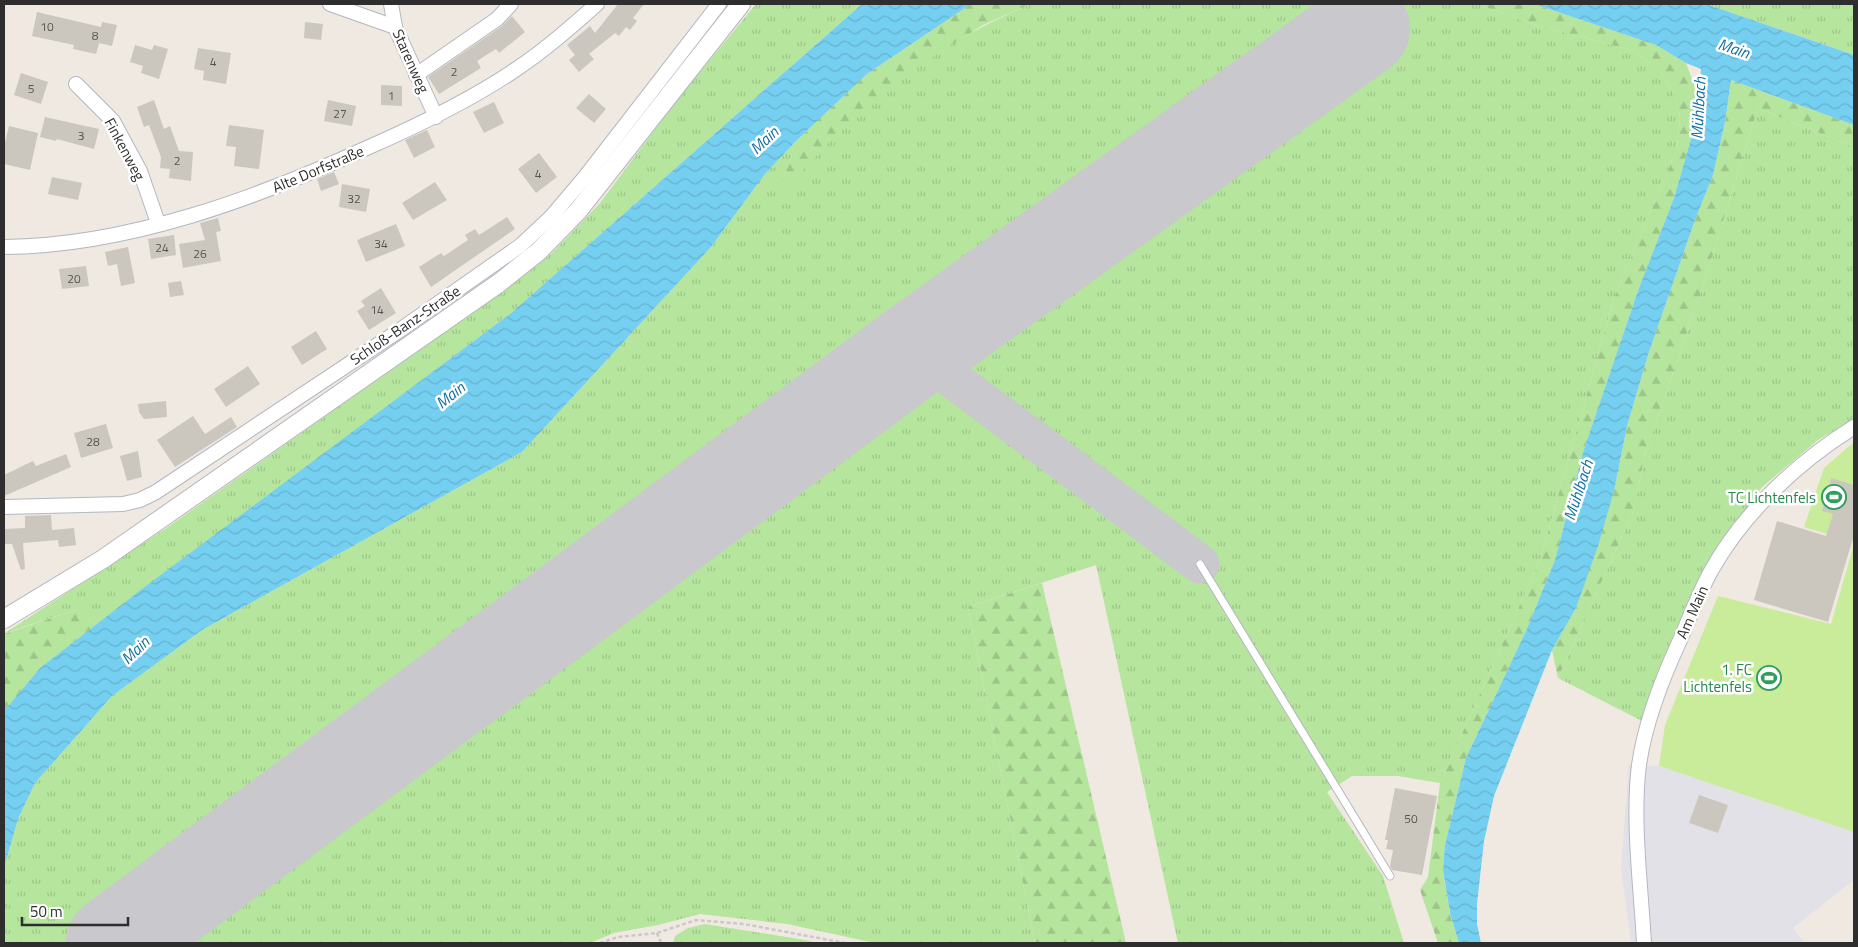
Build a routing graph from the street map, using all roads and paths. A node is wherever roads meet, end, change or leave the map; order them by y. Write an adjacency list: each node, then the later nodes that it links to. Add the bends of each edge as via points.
1 (330, 4): 7 (street)
2 (391, 4): 7 (street, Starenweg)
3 (512, 4): 8 (street)
4 (597, 4): 10 (street, Alte Dorfstraße, via 515,70)
5 (719, 4): 14 (street, Schloß-Banz-Straße, via 552,216 520,246 478,276 140,500 123,504)
6 (741, 4): 16 (street, via 593,192 538,252 476,299 103,559)
7 (395, 27): 8 (street, Starenweg)
8 (416, 75): 10 (street, Starenweg)
9 (76, 84): 11 (street, Finkenweg, via 113,121 140,171)
10 (436, 117): 11 (street, Alte Dorfstraße, via 263,193)
11 (158, 224): 12 (street, Alte Dorfstraße, via 64,244)
12 (4, 247)
13 (1854, 428): 22 (street, Am Main, via 1832,441 1798,469 1766,498 1739,530 1711,570 1665,672 1639,765 1637,802)
14 (4, 507)
15 (1200, 564): 17 (lane)
16 (4, 619)
17 (1390, 876)
18 (657, 933): 19 (path, via 618,937); 20 (path); 21 (path, via 696,920 744,924)
19 (600, 943)
20 (661, 943)
21 (845, 943)
22 (1644, 943)

